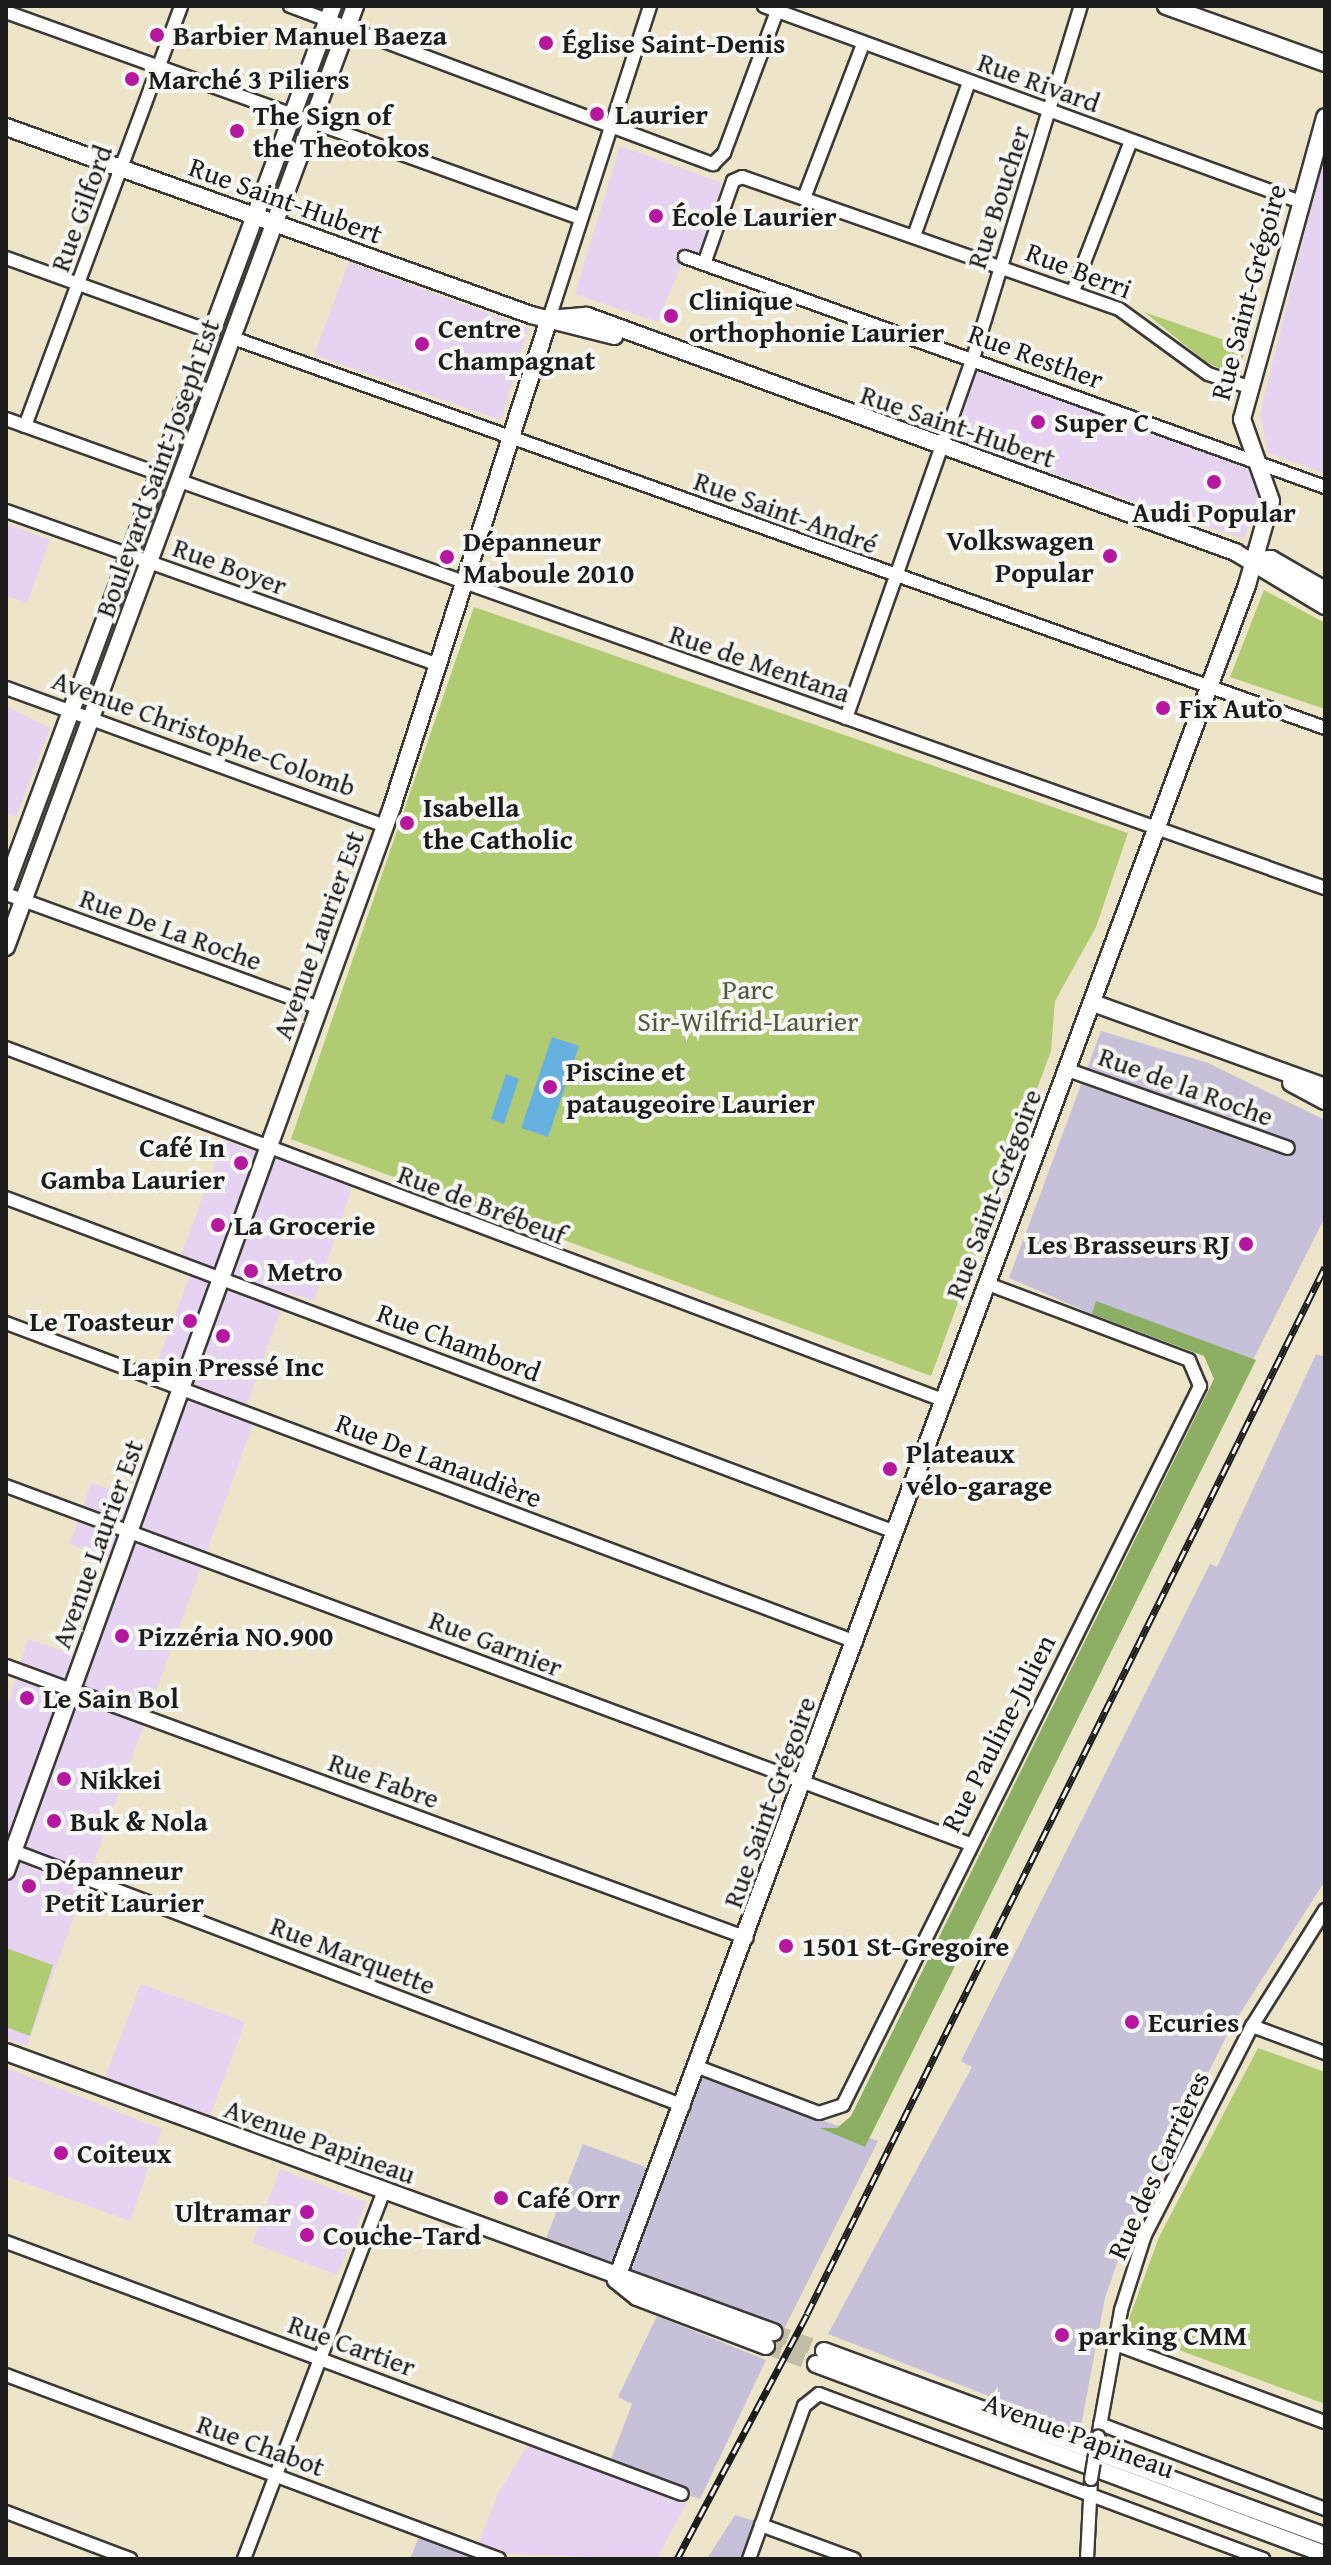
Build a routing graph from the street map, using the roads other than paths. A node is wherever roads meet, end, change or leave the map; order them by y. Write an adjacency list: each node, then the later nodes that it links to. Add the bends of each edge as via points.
1 (181, 6): 14 (street, Rue Gilford)
2 (290, 6): 9 (street)
3 (355, 6): 11 (street, Boulevard Saint-Joseph Est)
4 (650, 6): 21 (street, Avenue Laurier Est)
5 (764, 6): 10 (street, Rue Rivard)
6 (1081, 6): 16 (street, Rue Boucher)
7 (1166, 6): 13 (street)
8 (6, 12): 14 (street)
9 (331, 13): 11 (street); 17 (street, Boulevard Saint-Joseph Est)
10 (776, 14): 12 (street, Rue Rivard); 21 (street, via 724,153 709,163)
11 (348, 28): 19 (street, Boulevard Saint-Joseph Est); 21 (street)
12 (863, 44): 15 (street, Rue Rivard); 24 (street)
13 (1325, 63)
14 (159, 67): 17 (street); 23 (street, Rue Gilford)
15 (969, 82): 16 (street, Rue Rivard); 29 (street)
16 (1050, 112): 22 (street, Rue Rivard); 33 (street, Rue Boucher)
17 (293, 115): 19 (street); 26 (street, Boulevard Saint-Joseph Est)
18 (1325, 117): 25 (street, Rue Saint-Grégoire)
19 (313, 123): 27 (street); 28 (street, Boulevard Saint-Joseph Est)
20 (6, 127): 23 (street, Rue Saint-Hubert)
21 (609, 129): 27 (street, Avenue Laurier Est)
22 (1131, 141): 25 (street, Rue Rivard); 35 (street)
23 (121, 167): 26 (street, Rue Saint-Hubert); 34 (street, Rue Gilford)
24 (804, 198): 29 (street, Rue Berri); 32 (street, Rue Berri, via 742,177 733,181)
25 (1298, 201): 40 (street, Rue Saint-Grégoire)
26 (256, 217): 28 (street, Rue Saint-Hubert); 37 (street, Boulevard Saint-Joseph Est)
27 (580, 218): 36 (street, Avenue Laurier Est)
28 (275, 224): 36 (street, Rue Saint-Hubert); 38 (street, Boulevard Saint-Joseph Est)
29 (914, 236): 33 (street, Rue Berri)
30 (685, 257): 32 (street, Rue Resther)
31 (6, 258): 34 (street)
32 (704, 264): 39 (street, Rue Resther)
33 (1001, 266): 35 (street, Rue Berri); 39 (street, Rue Boucher)
34 (79, 284): 37 (street); 42 (street, Rue Gilford)
35 (1073, 291): 40 (street, Rue Berri, via 1141,321 1208,374)
36 (549, 319): 43 (street, Avenue Laurier Est); 44 (street, Rue Saint-Hubert, via 643,342)
37 (212, 332): 46 (street, Boulevard Saint-Joseph Est)
38 (233, 338): 43 (street, Rue Saint-André); 47 (street, Boulevard Saint-Joseph Est)
39 (973, 359): 44 (street, Rue Boucher); 45 (street, Rue Resther)
40 (1249, 387): 45 (street, Rue Saint-Grégoire, via 1242,432)
41 (6, 419): 42 (street)
42 (25, 426): 46 (street)
43 (511, 439): 53 (street, Rue Saint-André); 54 (street, Avenue Laurier Est)
44 (940, 447): 51 (street, Rue Saint-Hubert); 53 (street, Rue Boucher)
45 (1256, 461): 48 (street, Rue Resther); 51 (street, Rue Saint-Grégoire, via 1271,501)
46 (160, 474): 50 (street, Boulevard Saint-Joseph Est)
47 (180, 481): 52 (street, Boulevard Saint-Joseph Est); 54 (street, Rue de Mentana)
48 (1325, 487)
49 (6, 511): 50 (street, Rue Boyer)
50 (130, 554): 52 (street, Rue Boyer); 60 (street, Boulevard Saint-Joseph Est)
51 (1255, 560): 55 (street, Rue Saint-Hubert, via 1271,559); 56 (street, Rue Saint-Hubert); 58 (street, Rue Saint-Grégoire)
52 (150, 562): 57 (street, Rue Boyer); 62 (street, Boulevard Saint-Joseph Est)
53 (895, 576): 58 (street, Rue Saint-André); 61 (street, Rue Boucher)
54 (465, 584): 57 (street, Avenue Laurier Est); 61 (street, Rue de Mentana)
55 (1325, 589)
56 (1325, 606)
57 (438, 665): 64 (street, Avenue Laurier Est)
58 (1211, 687): 63 (street, Rue Saint-André); 65 (street, Rue Saint-Grégoire)
59 (6, 688): 60 (street, Avenue Christophe-Colomb)
60 (71, 711): 62 (street, Avenue Christophe-Colomb); 66 (street, Boulevard Saint-Joseph Est)
61 (846, 718): 65 (street, Rue de Mentana)
62 (91, 721): 64 (street, Avenue Christophe-Colomb); 69 (street, Boulevard Saint-Joseph Est)
63 (1325, 728)
64 (385, 826): 72 (street, Avenue Laurier Est)
65 (1159, 827): 67 (street, Rue de Mentana); 71 (street, Rue Saint-Grégoire)
66 (6, 886)
67 (1325, 888)
68 (6, 894): 69 (street, Rue De La Roche)
69 (23, 901): 70 (street, Boulevard Saint-Joseph Est); 72 (street, Rue De La Roche)
70 (6, 947)
71 (1093, 1003): 74 (street); 75 (street, Rue Saint-Grégoire)
72 (319, 1008): 79 (street, Avenue Laurier Est)
73 (6, 1048): 79 (street, Rue de Brébeuf)
74 (1236, 1054): 76 (street); 77 (street)
75 (1068, 1070): 78 (street, Rue de la Roche); 82 (street, Rue Saint-Grégoire)
76 (1325, 1087)
77 (1325, 1101)
78 (1288, 1148)
79 (271, 1149): 81 (street, Avenue Laurier Est); 85 (street, Rue de Brébeuf)
80 (6, 1198): 81 (street, Rue Chambord)
81 (223, 1279): 84 (street, Avenue Laurier Est); 88 (street, Rue Chambord)
82 (988, 1284): 85 (street, Rue Saint-Grégoire); 93 (street, Rue Pauline-Julien, via 1189,1360 1199,1371 1200,1386)
83 (6, 1323): 84 (street, Rue De Lanaudière)
84 (183, 1390): 87 (street, Avenue Laurier Est); 89 (street, Rue De Lanaudière)
85 (943, 1400): 88 (street, Rue Saint-Grégoire)
86 (6, 1486): 87 (street, Rue Garnier)
87 (130, 1531): 91 (street, Avenue Laurier Est); 92 (street, Rue Garnier)
88 (895, 1532): 89 (street, Rue Saint-Grégoire)
89 (856, 1642): 92 (street, Rue Saint-Grégoire)
90 (6, 1666): 91 (street, Rue Fabre)
91 (70, 1691): 94 (street, Avenue Laurier Est); 97 (street, Rue Fabre)
92 (806, 1784): 93 (street, Rue Garnier); 97 (street, Rue Saint-Grégoire)
93 (970, 1844): 101 (street, Rue Pauline-Julien, via 843,2105 832,2113)
94 (10, 1849): 95 (street, Avenue Laurier Est); 102 (street, Rue Marquette)
95 (6, 1871)
96 (1325, 1910): 98 (street, Rue des Carrières)
97 (747, 1938): 101 (street, Rue Saint-Grégoire)
98 (1252, 2026): 100 (street); 107 (street, Rue des Carrières, via 1145,2235)
99 (6, 2052): 103 (street, Avenue Papineau)
100 (1325, 2053)
101 (698, 2067): 102 (street, Rue Saint-Grégoire)
102 (684, 2106): 105 (street, Rue Saint-Grégoire)
103 (383, 2193): 105 (street, Avenue Papineau); 108 (street)
104 (6, 2242): 108 (street, Rue Cartier)
105 (616, 2280): 106 (street, Avenue Papineau, via 637,2297)
106 (770, 2339)
107 (1115, 2344): 110 (street); 111 (street, Rue des Carrières)
108 (321, 2359): 112 (street); 113 (street, Rue Cartier)
109 (6, 2375): 112 (street, Rue Chabot)
110 (1325, 2422)
111 (1099, 2430): 114 (street, Rue des Carrières, bridge); 115 (street, Avenue Papineau)
112 (276, 2477): 121 (street); 122 (street, Rue Chabot)
113 (682, 2494)
114 (1091, 2496): 117 (street, Avenue Papineau, via 810,2396); 125 (street, Rue des Carrières); 126 (street, Avenue Papineau)
115 (1325, 2509)
116 (6, 2512): 120 (street)
117 (761, 2525): 123 (street); 124 (street)
118 (1325, 2536): 119 (street, Avenue Papineau, via 820,2357)
119 (1325, 2554)
120 (130, 2559)
121 (244, 2559)
122 (499, 2559)
123 (749, 2559)
124 (854, 2559)
125 (1087, 2559)
126 (1263, 2559)

